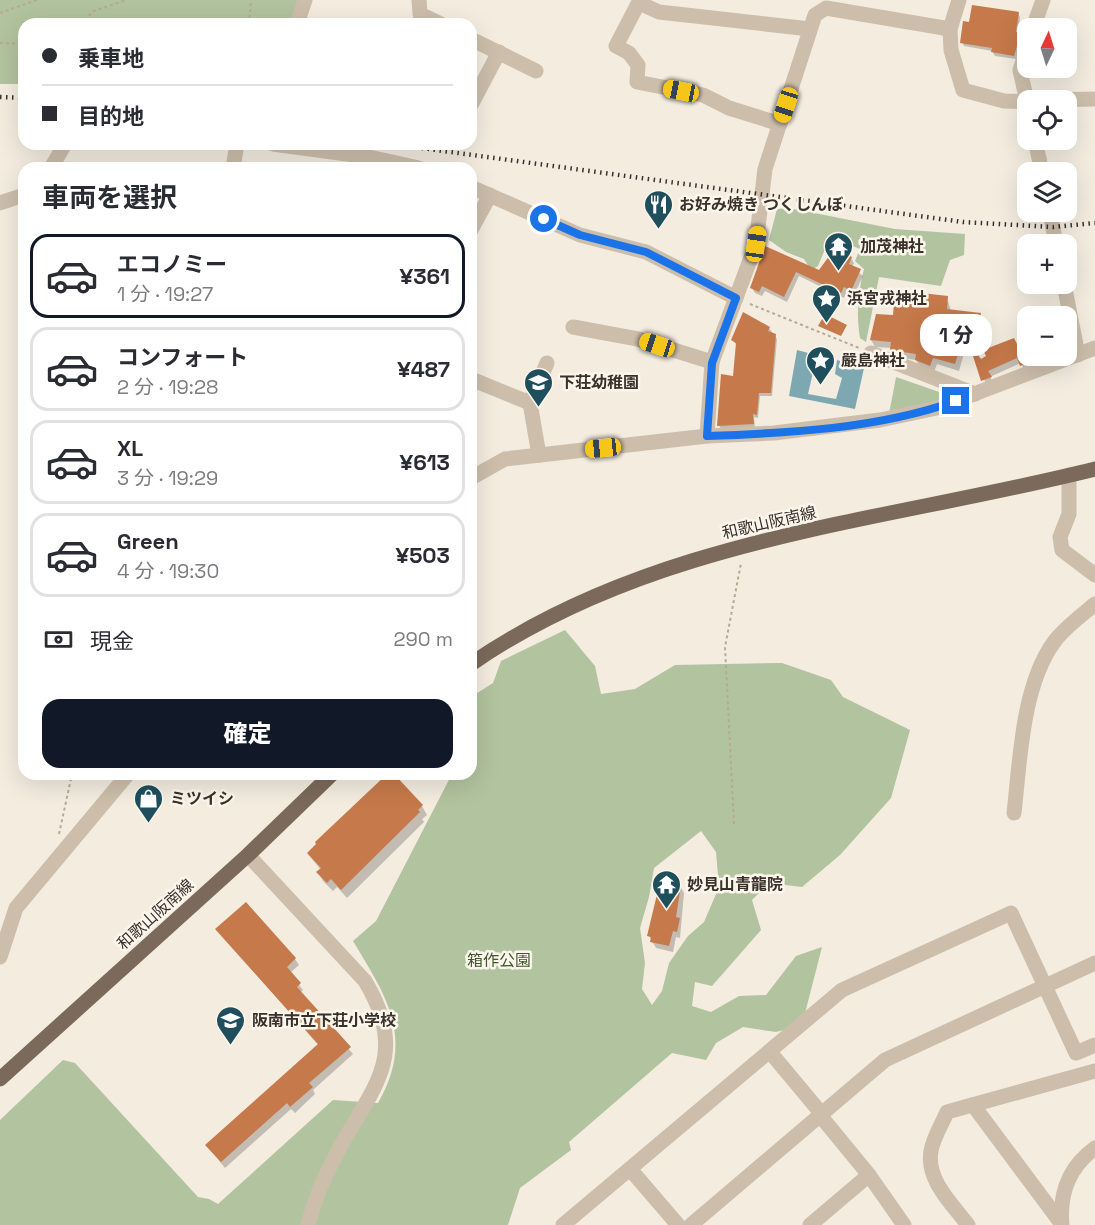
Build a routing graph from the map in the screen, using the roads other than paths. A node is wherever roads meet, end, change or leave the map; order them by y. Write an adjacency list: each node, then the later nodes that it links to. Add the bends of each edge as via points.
1 (305, 0): 7 (street)
2 (418, 0): 8 (street, via 420,14)
3 (959, 0): 10 (street)
4 (1043, 0): 9 (street)
5 (639, 2): 6 (street, via 659,12); 18 (street, via 616,46 629,53 638,65 637,82 703,95 729,108)
6 (813, 15): 10 (street, via 826,8); 18 (street)
7 (299, 18)
8 (428, 18)
9 (1037, 18)
10 (950, 28): 17 (street, via 951,50 963,90)
11 (477, 42): 12 (street)
12 (499, 52): 13 (street); 14 (street)
13 (536, 71)
14 (477, 94)
15 (1077, 99): 16 (street)
16 (1095, 99)
17 (1017, 102)
18 (780, 124): 27 (street, via 765,169 756,244)
19 (317, 150): 20 (street)
20 (392, 162)
21 (477, 190): 22 (street)
22 (490, 195): 25 (street); 27 (street, via 580,235 646,252)
23 (18, 197): 24 (street)
24 (0, 203)
25 (477, 219)
26 (1066, 294): 31 (street)
27 (736, 298): 33 (street)
28 (573, 327): 33 (street, via 638,339)
29 (1095, 348): 31 (street)
30 (871, 353): 35 (street)
31 (1078, 355): 35 (street)
32 (547, 363): 36 (street)
33 (712, 363): 37 (street)
34 (477, 381): 36 (street)
35 (975, 394): 37 (street, via 937,408 880,420 774,433)
36 (530, 403): 38 (street)
37 (707, 436): 38 (street)
38 (539, 455): 40 (street, via 505,459)
39 (1095, 469): 41 (main road, 和歌山阪南線)
40 (477, 475)
41 (1069, 475): 42 (street, via 1069,514 1060,537 1062,550); 44 (main road, 和歌山阪南線, via 743,545 661,569 578,602)
42 (1095, 575)
43 (1095, 604): 47 (street, via 1066,628 1041,666 1024,727)
44 (477, 661)
45 (123, 780): 49 (street, via 16,908)
46 (326, 780): 48 (main road, 和歌山阪南線)
47 (1014, 813)
48 (248, 855): 55 (main road, 和歌山阪南線); 62 (street, via 365,981 386,1029 378,1084 335,1156 314,1201)
49 (0, 957)
50 (1095, 963): 51 (street)
51 (1047, 986): 52 (street, via 1076,1053); 53 (street, via 1011,913 842,990); 57 (street, via 885,1060)
52 (1095, 1045)
53 (770, 1052): 57 (street); 59 (street)
54 (1095, 1071): 56 (street)
55 (0, 1079)
56 (973, 1105): 61 (street); 68 (street, via 947,1112 931,1150 931,1166 940,1188)
57 (820, 1114): 60 (street); 65 (street)
58 (1095, 1148): 61 (street, via 1079,1159 1069,1176)
59 (630, 1169): 63 (street); 64 (street)
60 (869, 1175): 66 (street); 67 (street)
61 (1062, 1224)
62 (308, 1225)
63 (562, 1225)
64 (678, 1225)
65 (691, 1225)
66 (810, 1225)
67 (904, 1225)
68 (968, 1225)

